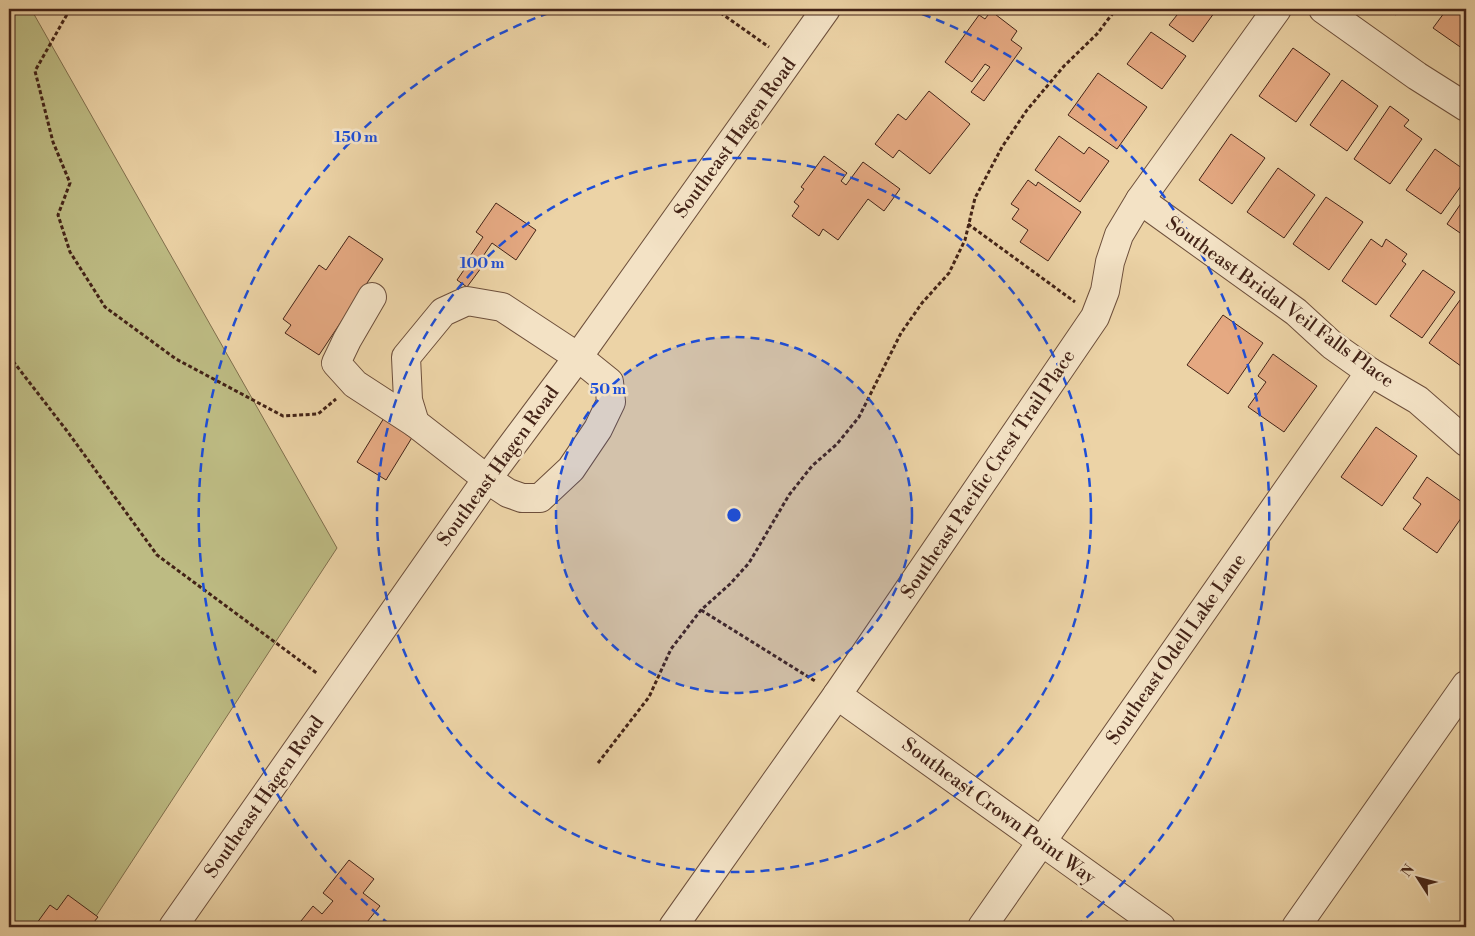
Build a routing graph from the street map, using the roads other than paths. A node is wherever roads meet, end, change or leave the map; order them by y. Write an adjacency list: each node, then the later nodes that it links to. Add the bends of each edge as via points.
1 (826, 9): 7 (street, Southeast Hagen Road)
2 (1277, 9): 5 (street, Southeast Pacific Crest Trail Place)
3 (1323, 9): 4 (street)
4 (1466, 107)
5 (1140, 200): 8 (street, Southeast Bridal Veil Falls Place, via 1296,312 1332,345); 13 (street, Southeast Pacific Crest Trail Place, via 1119,234 1095,317)
6 (372, 297): 9 (street, via 336,363 354,384)
7 (578, 357): 9 (street, via 502,308 467,301 443,312 406,357 408,400); 11 (street, Southeast Hagen Road); 11 (street, via 609,382 612,402 571,469 540,498 522,498 508,493)
8 (1370, 372): 10 (street, Southeast Bridal Veil Falls Place, via 1418,400); 14 (street, Southeast Odell Lake Lane)
9 (415, 423): 11 (street)
10 (1466, 442)
11 (487, 479): 15 (street, Southeast Hagen Road)
12 (1466, 684): 19 (street)
13 (836, 695): 14 (street, Southeast Crown Point Way); 16 (street, Southeast Pacific Crest Trail Place)
14 (1041, 842): 17 (street, Southeast Odell Lake Lane); 18 (street, Southeast Crown Point Way)
15 (173, 927)
16 (673, 927)
17 (982, 927)
18 (1161, 927)
19 (1296, 927)

